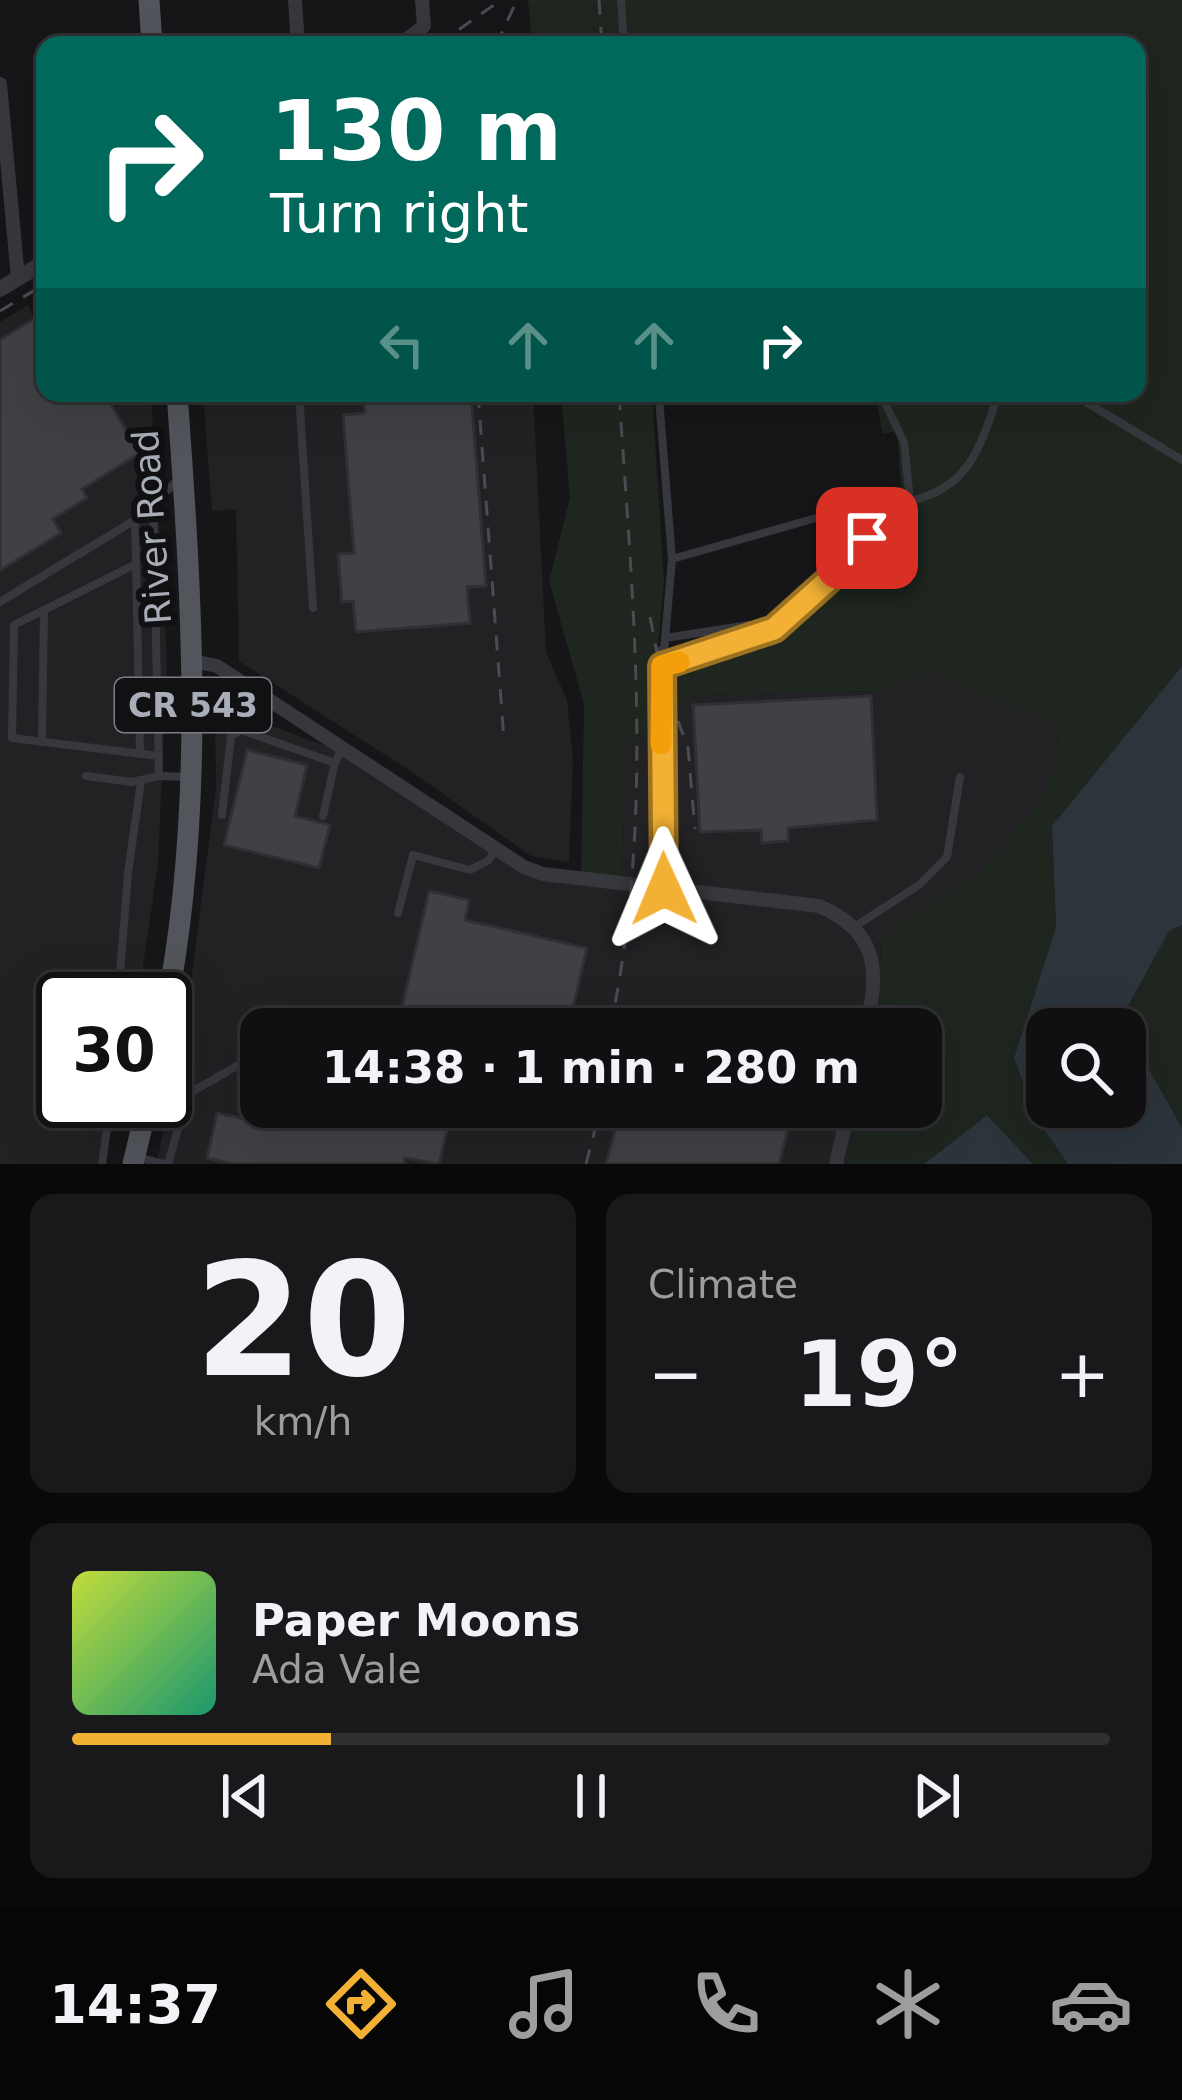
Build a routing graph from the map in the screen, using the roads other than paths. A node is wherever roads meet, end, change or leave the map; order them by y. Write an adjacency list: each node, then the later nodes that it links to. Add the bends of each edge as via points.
1 (149, 0): 5 (main road)
2 (295, 0): 6 (street)
3 (422, 0): 7 (street, via 424,26)
4 (621, 0): 8 (lane)
5 (151, 36)
6 (297, 36)
7 (411, 36)
8 (623, 36)
9 (0, 84): 11 (street)
10 (36, 267): 11 (street)
11 (18, 278): 12 (street)
12 (0, 289)
13 (177, 402): 20 (main road, River Road / CR 543)
14 (299, 402): 28 (lane)
15 (659, 402): 25 (lane)
16 (884, 402): 21 (lane, via 904,442)
17 (996, 402): 21 (lane, via 973,460 950,483)
18 (1086, 402): 19 (lane)
19 (1182, 460)
20 (183, 476): 22 (lane); 32 (main road, River Road / CR 543)
21 (910, 501): 31 (lane, via 774,629)
22 (153, 503): 24 (lane); 40 (lane)
23 (827, 515): 25 (lane)
24 (134, 520): 26 (lane); 27 (lane)
25 (671, 559): 31 (lane)
26 (136, 564): 29 (lane); 39 (lane)
27 (0, 602)
28 (313, 608)
29 (44, 610): 34 (lane, via 14,625); 37 (lane)
30 (749, 625): 31 (lane)
31 (664, 652): 50 (street)
32 (193, 662): 38 (street, via 217,666); 44 (main road, River Road / CR 543)
33 (0, 701): 34 (lane)
34 (13, 702): 36 (lane)
35 (0, 736): 36 (lane)
36 (12, 738): 37 (lane)
37 (42, 742): 39 (lane)
38 (343, 746): 41 (lane); 49 (street)
39 (140, 754): 40 (lane)
40 (159, 756): 43 (lane)
41 (334, 762): 47 (lane, via 241,730 231,736); 48 (lane)
42 (86, 776): 46 (lane)
43 (159, 776): 44 (lane); 46 (lane)
44 (189, 777): 54 (main road, River Road / CR 543)
45 (960, 777): 52 (lane, via 947,857)
46 (141, 781): 53 (lane)
47 (222, 814)
48 (323, 816)
49 (496, 848): 50 (street, via 543,874); 51 (lane, via 470,870 413,855)
50 (664, 889): 52 (street, via 819,906)
51 (398, 913)
52 (854, 927): 55 (street, via 874,970)
53 (120, 972)
54 (172, 972)
55 (871, 1008)
56 (240, 1064): 62 (lane, via 188,1094)
57 (107, 1128): 61 (lane)
58 (142, 1128): 60 (main road)
59 (844, 1128): 63 (street)
60 (134, 1160): 62 (lane)
61 (102, 1164)
62 (166, 1164)
63 (836, 1164)

